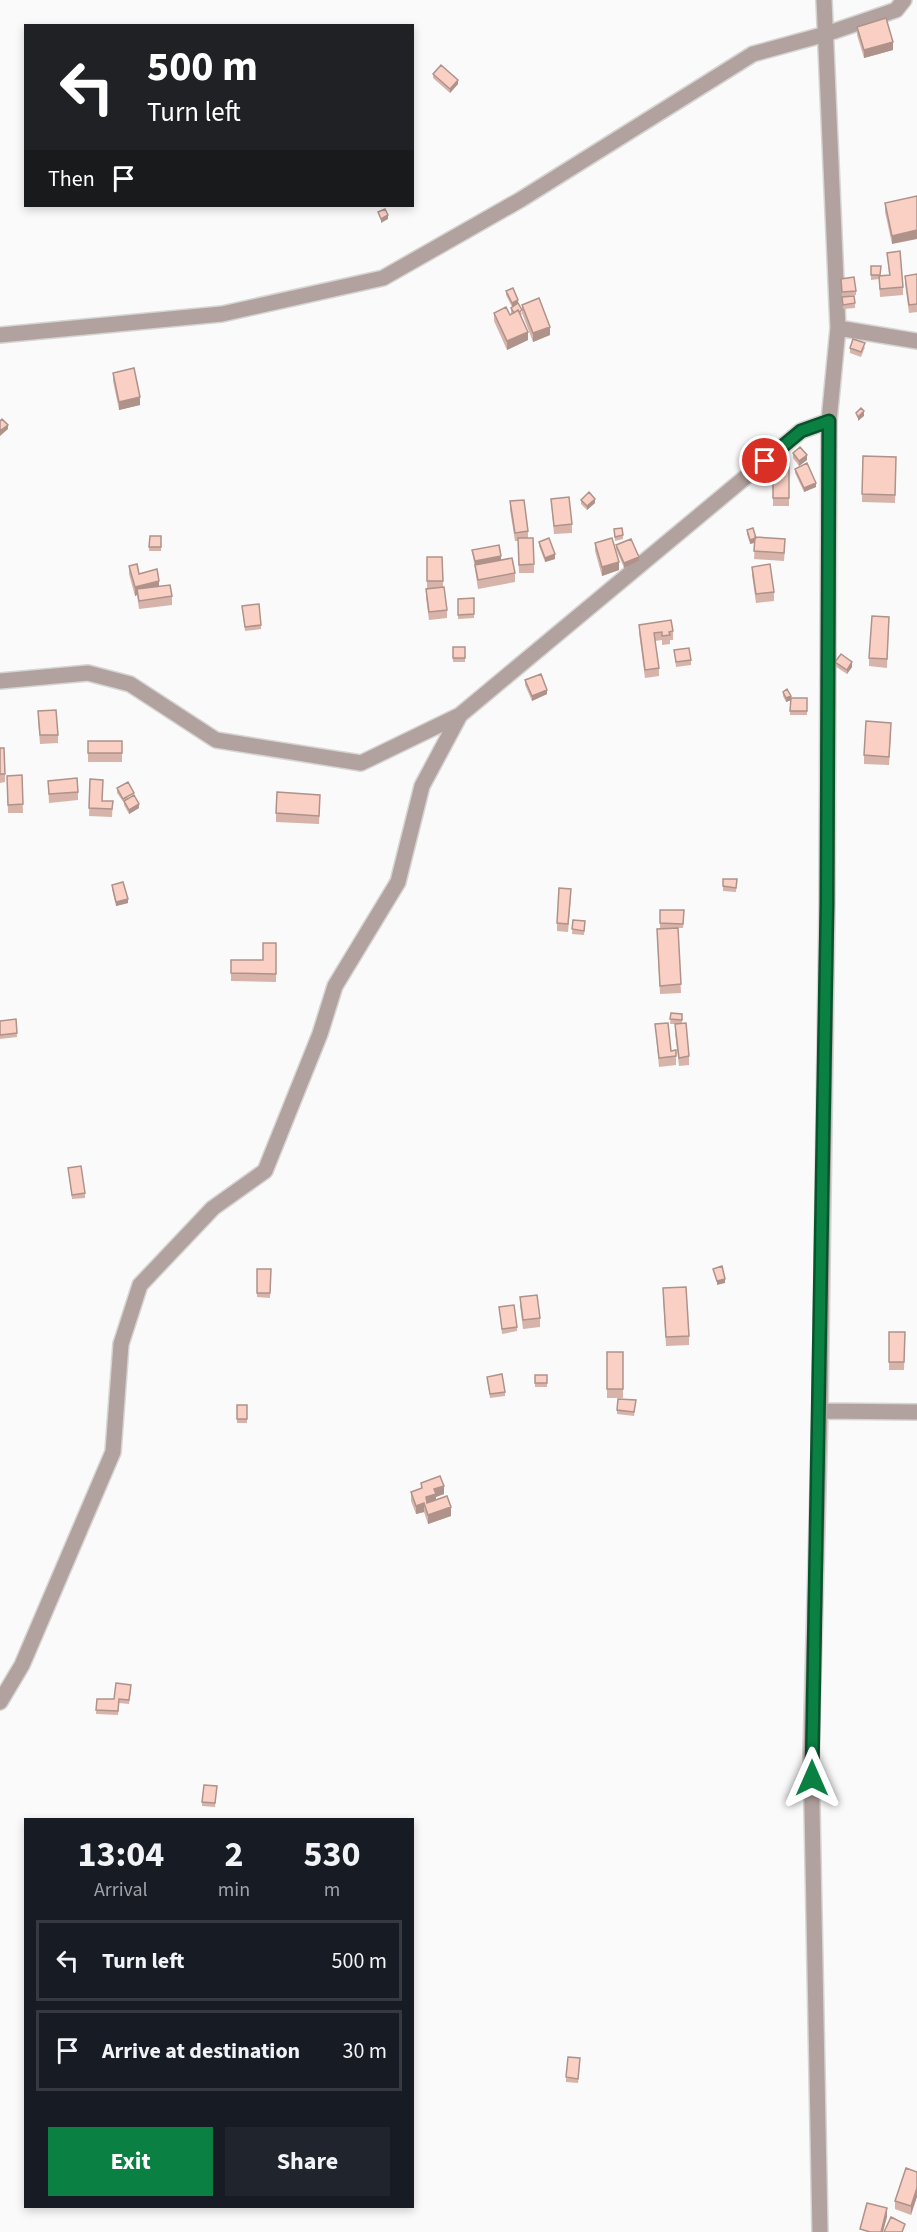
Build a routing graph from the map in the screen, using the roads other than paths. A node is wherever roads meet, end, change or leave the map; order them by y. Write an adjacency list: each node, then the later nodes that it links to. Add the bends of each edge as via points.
1 (824, 0): 3 (street)
2 (904, 0): 3 (street, via 896,10)
3 (826, 34): 4 (street); 5 (street, via 753,54 520,200 383,278 222,314)
4 (838, 328): 6 (street); 7 (street)
5 (0, 335)
6 (917, 341)
7 (829, 421): 9 (street, via 801,431); 10 (street)
8 (0, 681): 9 (street, via 88,673 130,684 216,740 361,763)
9 (460, 715): 12 (street, via 422,786 398,882 335,986 265,1171 213,1208 140,1285 121,1344 113,1452 22,1665)
10 (820, 1411): 11 (street); 13 (street, via 811,1755)
11 (917, 1412)
12 (0, 1702)
13 (820, 2232)

